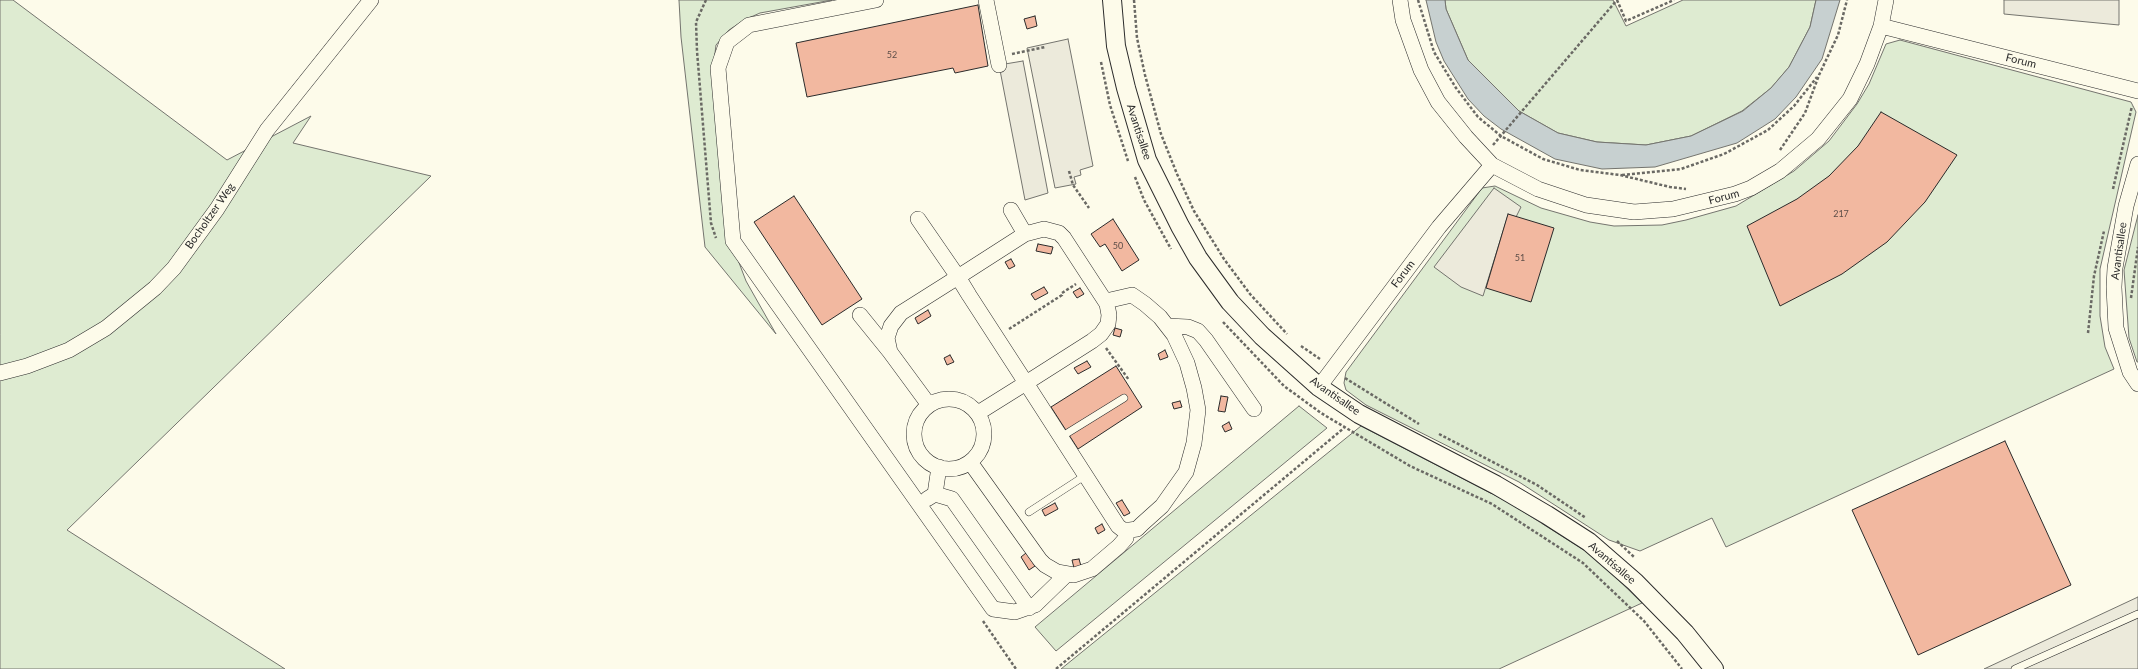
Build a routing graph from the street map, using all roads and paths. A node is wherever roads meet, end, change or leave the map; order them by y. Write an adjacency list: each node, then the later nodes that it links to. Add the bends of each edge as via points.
1 (371, 0): 44 (street, Bocholtzer Weg, via 267,130 217,209 174,268 155,288 106,328 69,350)
2 (876, 0): 61 (street, via 748,25 727,42 718,68 733,241 802,334)
3 (986, 0): 15 (street)
4 (1112, 0): 48 (street, Avantisallee, via 1116,46 1136,127 1152,170 1180,226 1198,258 1230,302 1262,336)
5 (1134, 0): 40 (path, via 1137,38 1161,134 1191,204 1228,265 1250,294)
6 (1400, 0): 21 (street, Forum, via 1403,20 1421,70 1438,102)
7 (1418, 0): 18 (path, via 1434,52 1478,117)
8 (1617, 0): 9 (path, via 1626,21); 18 (path)
9 (1674, 0)
10 (1847, 0): 16 (path, via 1838,35)
11 (1886, 0): 12 (street, Forum)
12 (1881, 26): 17 (street, Forum); 21 (street, Forum, via 1850,99 1818,139 1780,171 1735,194 1673,209 1634,212 1586,205 1538,189)
13 (1008, 48): 14 (path, via 1010,54)
14 (1045, 48)
15 (999, 65)
16 (1819, 75): 19 (path, via 1805,113); 23 (path, via 1794,106 1768,130 1724,154 1681,169)
17 (2138, 91)
18 (1501, 136): 23 (path, via 1544,159 1580,170)
19 (1779, 151)
20 (2138, 164): 47 (street, Avantisallee, via 2126,206 2114,287 2116,328 2130,372)
21 (1492, 165): 43 (street, Forum, via 1439,227)
22 (1069, 171): 25 (path, via 1073,185)
23 (1620, 175): 24 (path, via 1670,187)
24 (1691, 189)
25 (1088, 208)
26 (1011, 210): 28 (street)
27 (918, 219): 31 (street)
28 (1025, 234): 30 (street, via 1044,229 1059,233); 31 (street)
29 (2138, 247): 32 (path)
30 (1081, 262): 33 (street); 39 (path, via 1074,267 1082,280)
31 (958, 277): 35 (street, via 901,313); 39 (street)
32 (2131, 301)
33 (1106, 302): 36 (street, via 1132,295); 38 (street, via 1108,324)
34 (860, 315): 37 (street)
35 (890, 326): 37 (street, via 881,330); 42 (street, via 887,338)
36 (1167, 326): 51 (street, via 1188,327 1198,332); 64 (street, via 1187,363 1194,388 1198,410 1194,443 1186,472 1162,506 1137,529)
37 (870, 329): 42 (street)
38 (1098, 336): 45 (path); 46 (street)
39 (996, 337): 46 (street)
40 (1290, 337)
41 (1295, 342): 43 (path)
42 (890, 352): 50 (street)
43 (1332, 369): 48 (street, Forum); 54 (path, via 1355,386)
44 (0, 373)
45 (1128, 380)
46 (1026, 383): 52 (street); 56 (street)
47 (2138, 384)
48 (1319, 387): 53 (street, Avantisallee)
49 (1124, 398): 56 (lane)
50 (929, 405): 52 (street, via 941,399 955,399 968,404); 58 (street, via 920,415 915,428 915,442 921,454)
51 (1254, 409)
52 (978, 413): 57 (street, via 984,426 984,439 979,452)
53 (1359, 414): 70 (path); 71 (street, Avantisallee, via 1496,485 1589,542 1686,633)
54 (1426, 428)
55 (1432, 431): 63 (path, via 1537,485)
56 (1061, 437): 59 (street)
57 (970, 462): 58 (street, via 957,468); 67 (street, via 1040,560)
58 (939, 467): 60 (street)
59 (1086, 475): 62 (lane); 64 (street, via 1118,526)
60 (935, 494): 61 (street); 68 (street, via 952,499)
61 (920, 505): 68 (street, via 993,609 1015,612)
62 (1030, 512)
63 (1591, 522)
64 (1127, 530): 67 (street, via 1126,538 1119,546 1092,569)
65 (1614, 539): 66 (path)
66 (1636, 558)
67 (1066, 575): 68 (street)
68 (1029, 608)
69 (2138, 614): 72 (lane)
70 (1056, 669)
71 (1714, 669)
72 (2015, 669)

